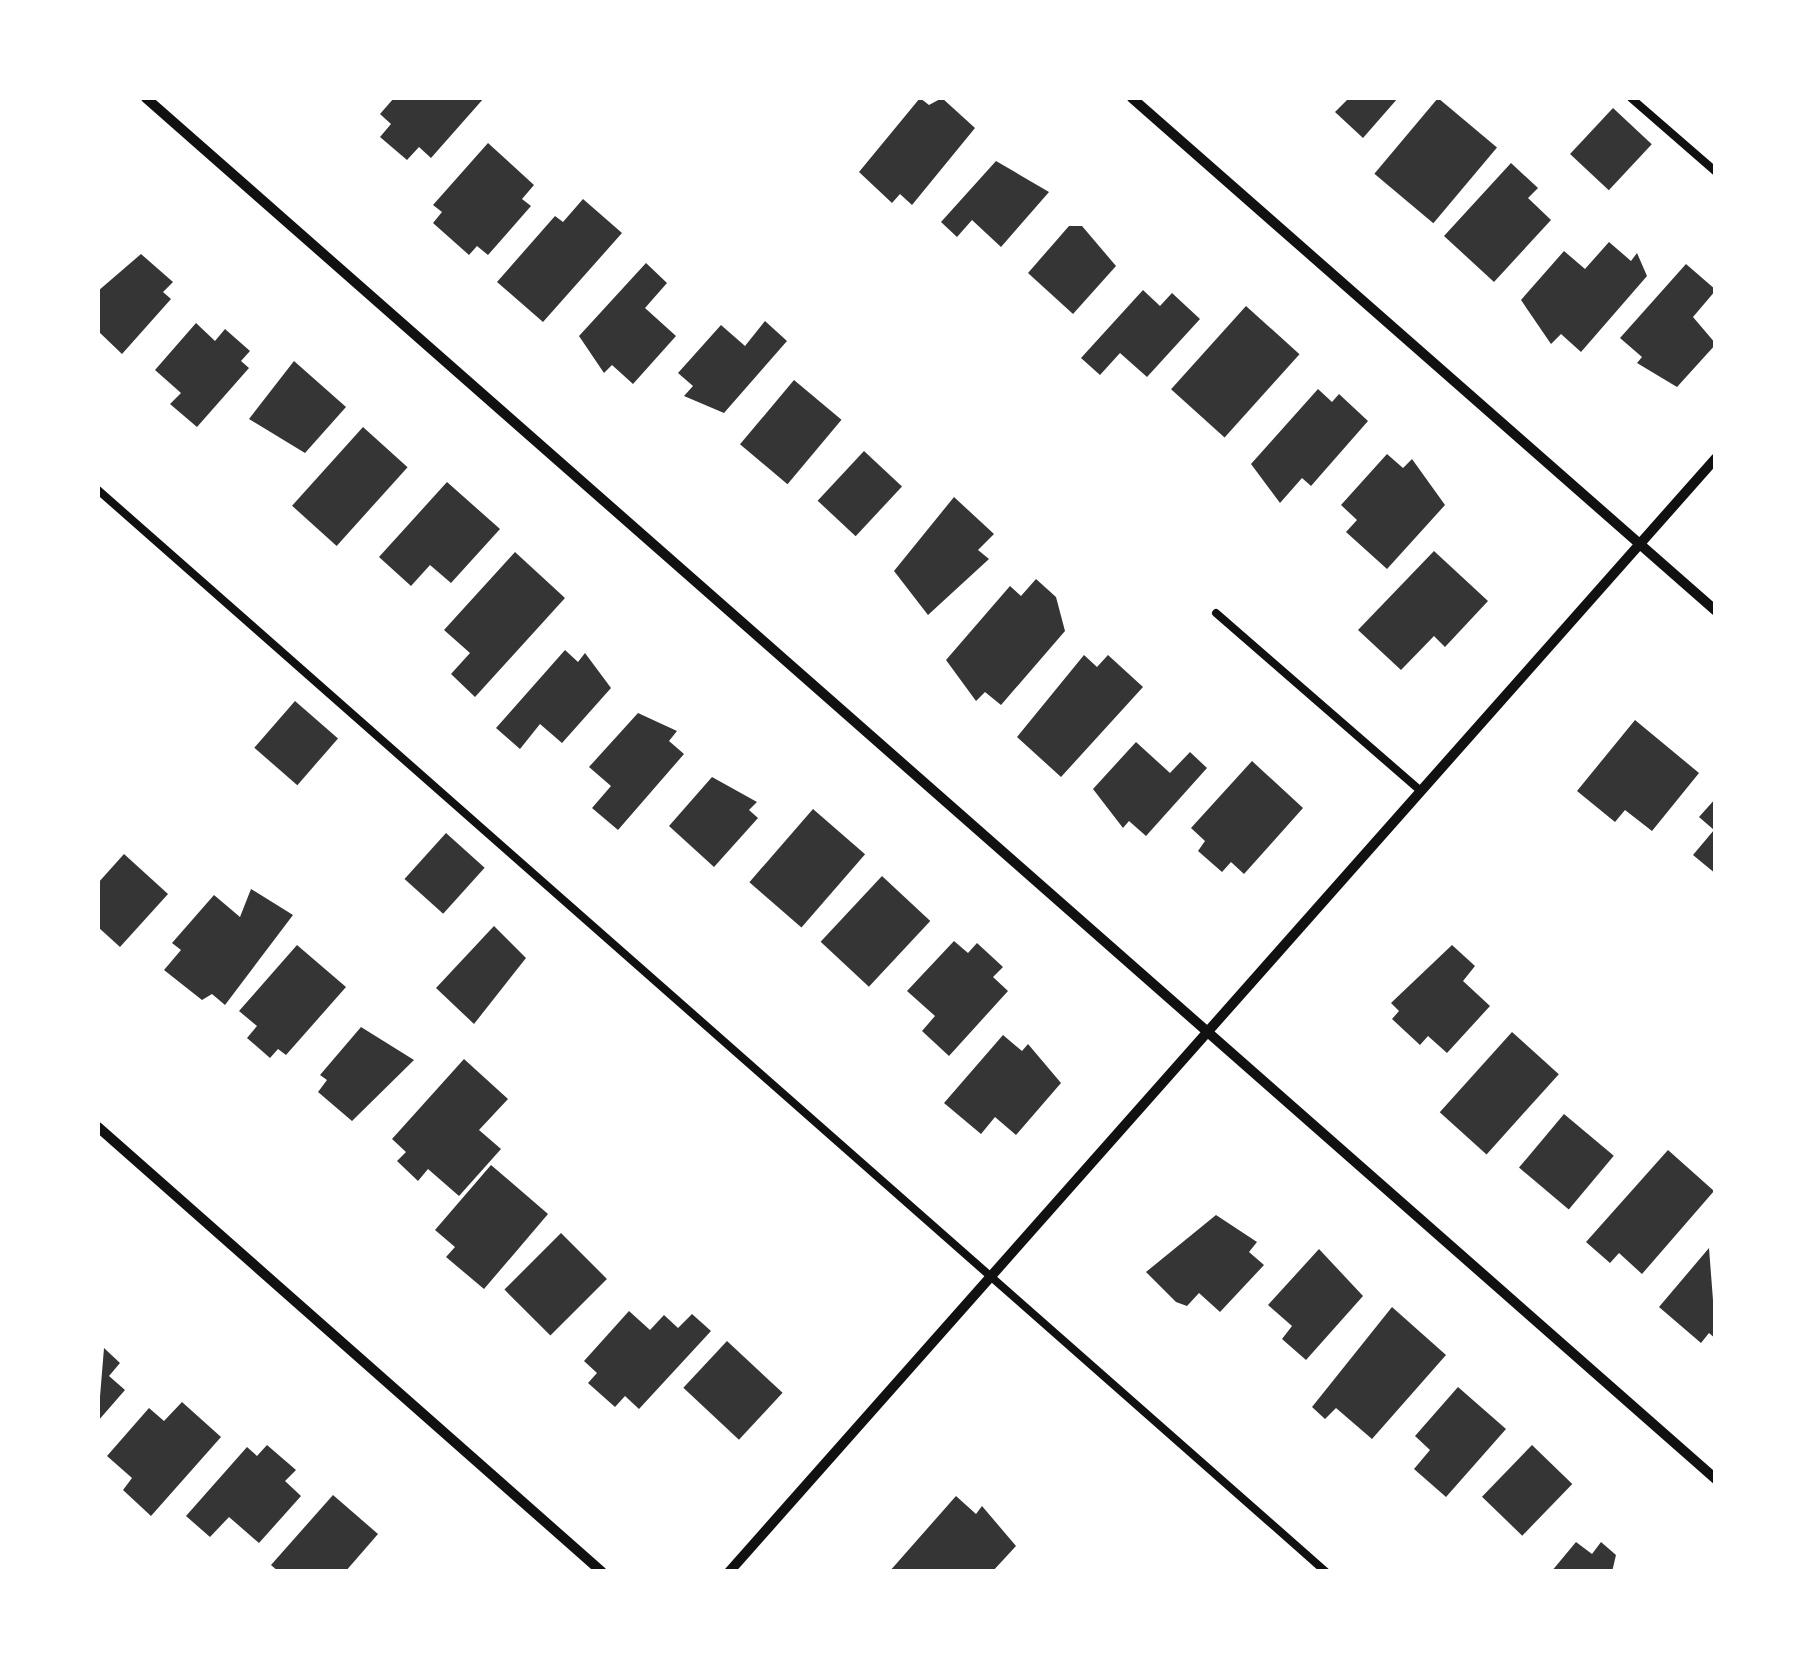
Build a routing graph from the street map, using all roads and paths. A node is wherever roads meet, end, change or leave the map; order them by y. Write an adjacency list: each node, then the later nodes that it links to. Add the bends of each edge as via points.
1 (146, 98): 11 (street)
2 (1132, 98): 7 (street)
3 (1631, 98): 4 (lane)
4 (1716, 172)
5 (1716, 458): 7 (street)
6 (98, 490): 13 (lane)
7 (1639, 544): 8 (street); 10 (street)
8 (1716, 610)
9 (1216, 613): 10 (lane)
10 (1421, 791): 11 (street)
11 (1208, 1032): 13 (street); 14 (street)
12 (98, 1127): 15 (street)
13 (988, 1277): 16 (street); 17 (lane)
14 (1716, 1478)
15 (602, 1572)
16 (728, 1572)
17 (1326, 1572)

